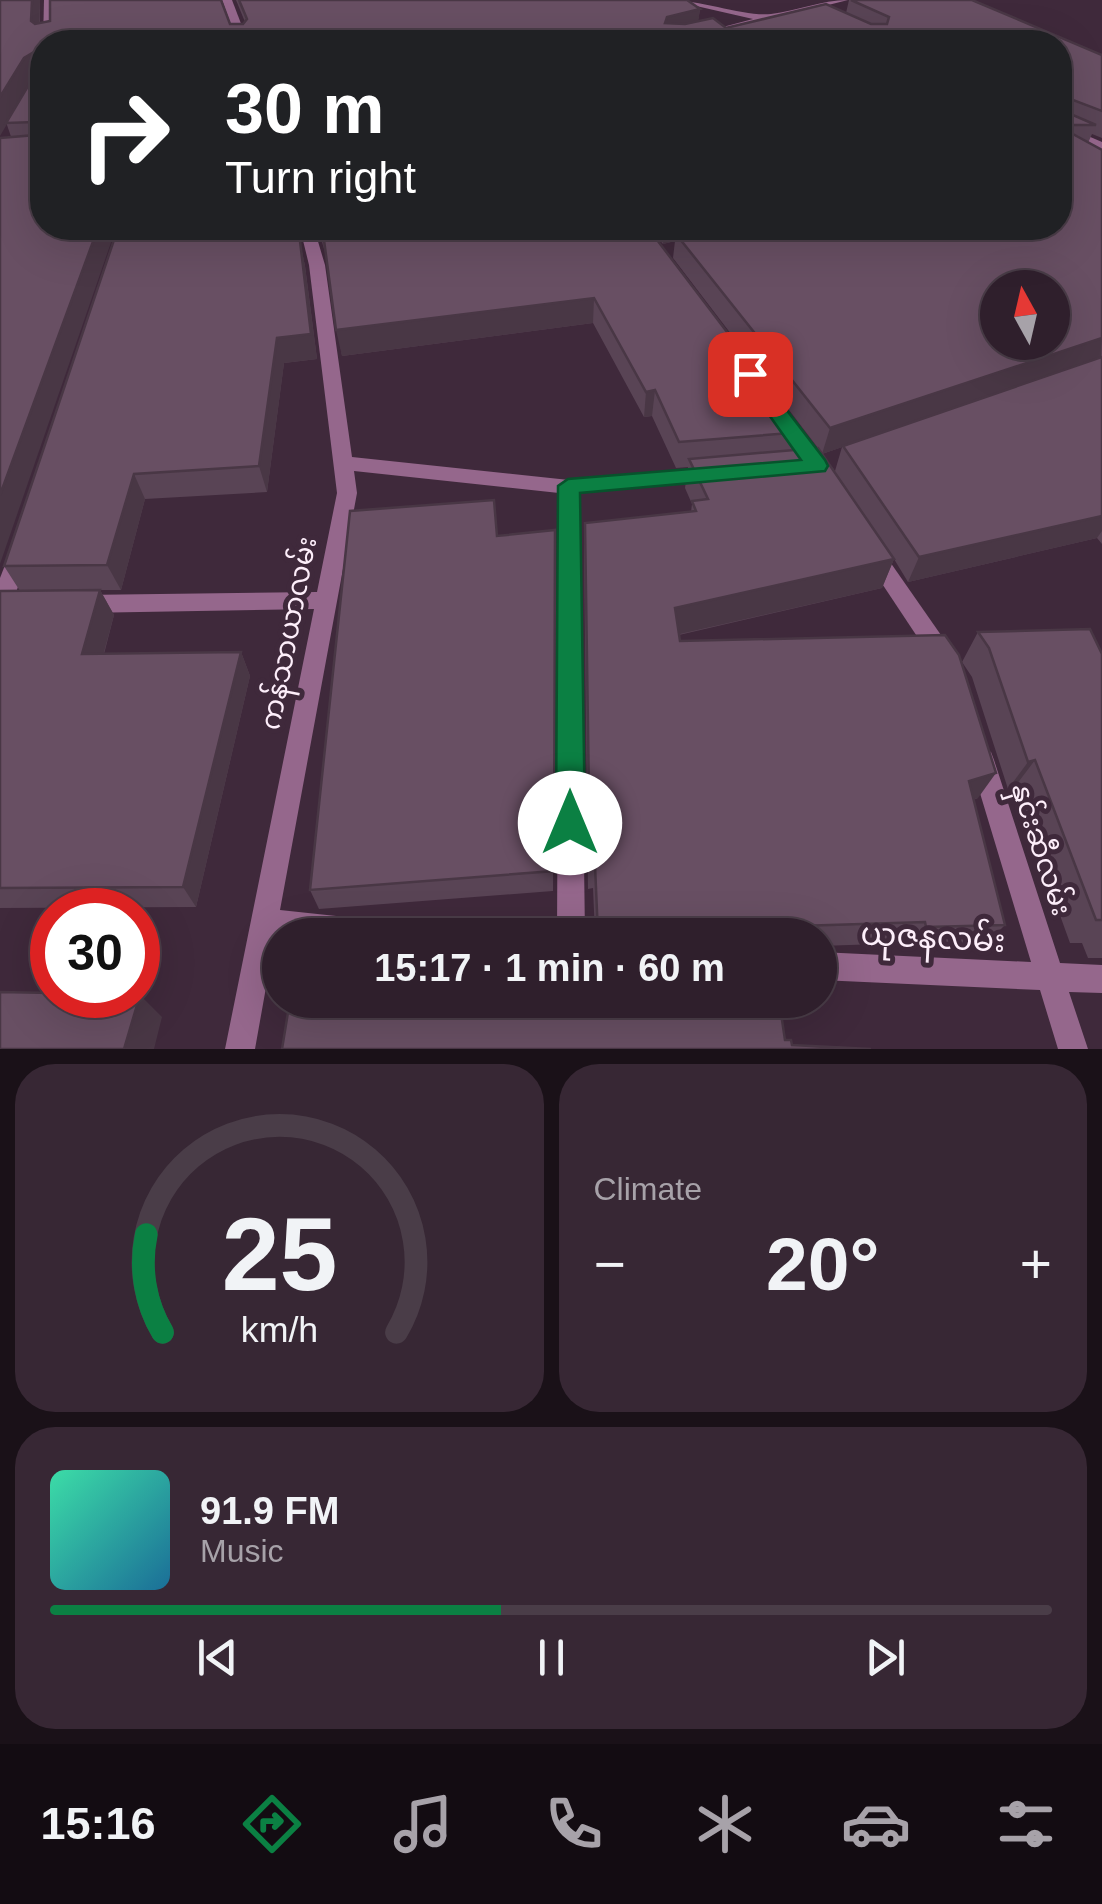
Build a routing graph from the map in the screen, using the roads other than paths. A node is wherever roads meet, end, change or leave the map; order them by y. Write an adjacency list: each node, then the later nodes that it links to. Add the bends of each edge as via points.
1 (49, 0): 8 (street)
2 (226, 0): 9 (street)
3 (675, 0): 6 (street)
4 (843, 0): 5 (street)
5 (805, 9): 6 (street); 7 (street)
6 (764, 18): 10 (street)
7 (823, 18)
8 (49, 30)
9 (238, 30)
10 (718, 30)
11 (1072, 134): 12 (street)
12 (1102, 148)
13 (310, 240): 14 (street, ကန်သာယာလမ်း)
14 (345, 463): 16 (street); 19 (street, ကန်သာယာလမ်း, via 348,493)
15 (741, 472): 16 (street)
16 (568, 486): 26 (street)
17 (26, 529): 22 (street)
18 (861, 536): 23 (street)
19 (324, 600): 21 (street); 25 (street, ကန်သာယာလမ်း)
20 (33, 604): 22 (street)
21 (68, 604)
22 (1, 606)
23 (958, 678)
24 (978, 745): 29 (street, နှင်းဆီလမ်း)
25 (263, 918)
26 (571, 918)
27 (262, 922): 31 (street, ကန်သာယာလမ်း)
28 (837, 967): 29 (street, ယုဇနလမ်း)
29 (1051, 977): 30 (street, ယုဇနလမ်း); 32 (street, နှင်းဆီလမ်း)
30 (1102, 978)
31 (240, 1049)
32 (1074, 1049)

